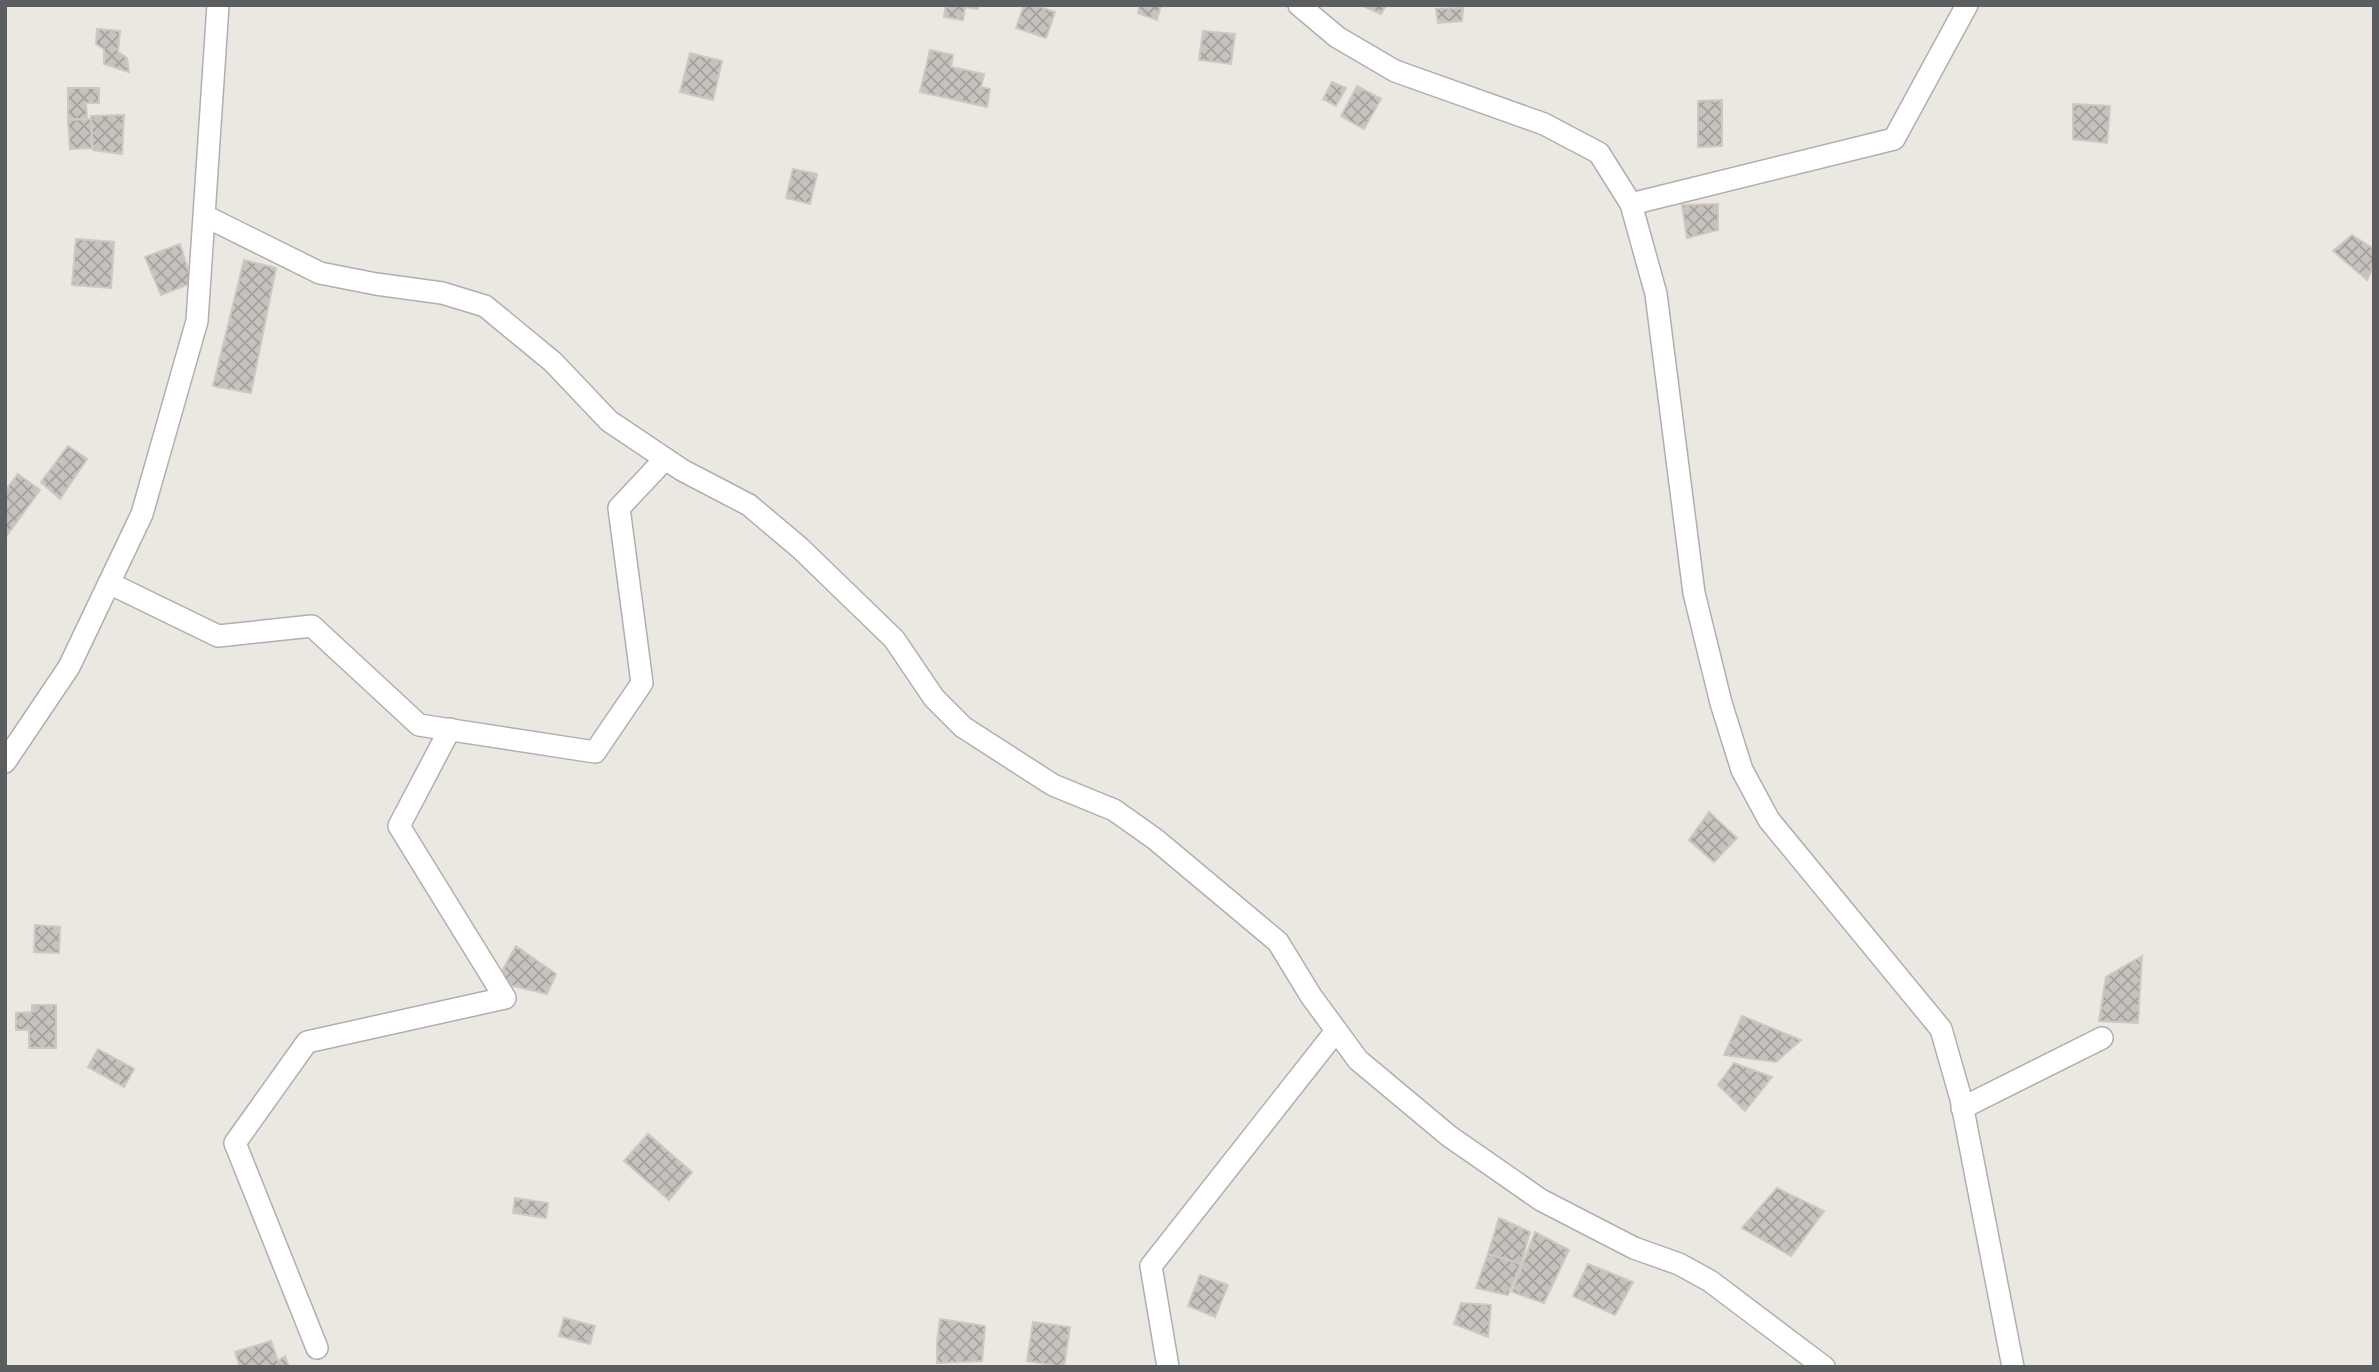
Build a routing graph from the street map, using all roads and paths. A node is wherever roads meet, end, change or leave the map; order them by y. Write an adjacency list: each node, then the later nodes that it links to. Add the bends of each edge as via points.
1 (218, 5): 5 (street)
2 (1299, 5): 4 (street, via 1337,37 1395,71 1544,124 1599,153)
3 (1967, 5): 4 (street, via 1894,139)
4 (1631, 204): 12 (street, via 1657,293 1694,593 1742,770 1769,820 1941,1029)
5 (205, 216): 6 (street, via 320,273 442,293 485,306 553,362 609,421); 7 (street, via 197,321 142,514)
6 (665, 459): 8 (street, via 620,508 642,683 595,752); 10 (street, via 749,505 800,548 894,639 934,698 963,727 1053,785 1114,810 1156,839 1278,942)
7 (109, 583): 8 (street, via 218,636 312,626 419,724); 9 (street, via 69,667)
8 (450, 729): 13 (street, via 399,826 505,998 307,1042 235,1143 317,1348)
9 (5, 762)
10 (1336, 1031): 14 (street, via 1151,1266); 15 (street, via 1358,1060 1449,1136 1541,1200 1710,1281)
11 (2102, 1038): 12 (street)
12 (1962, 1108): 16 (street)
13 (300, 1305)
14 (1168, 1367)
15 (1824, 1367)
16 (2013, 1367)

